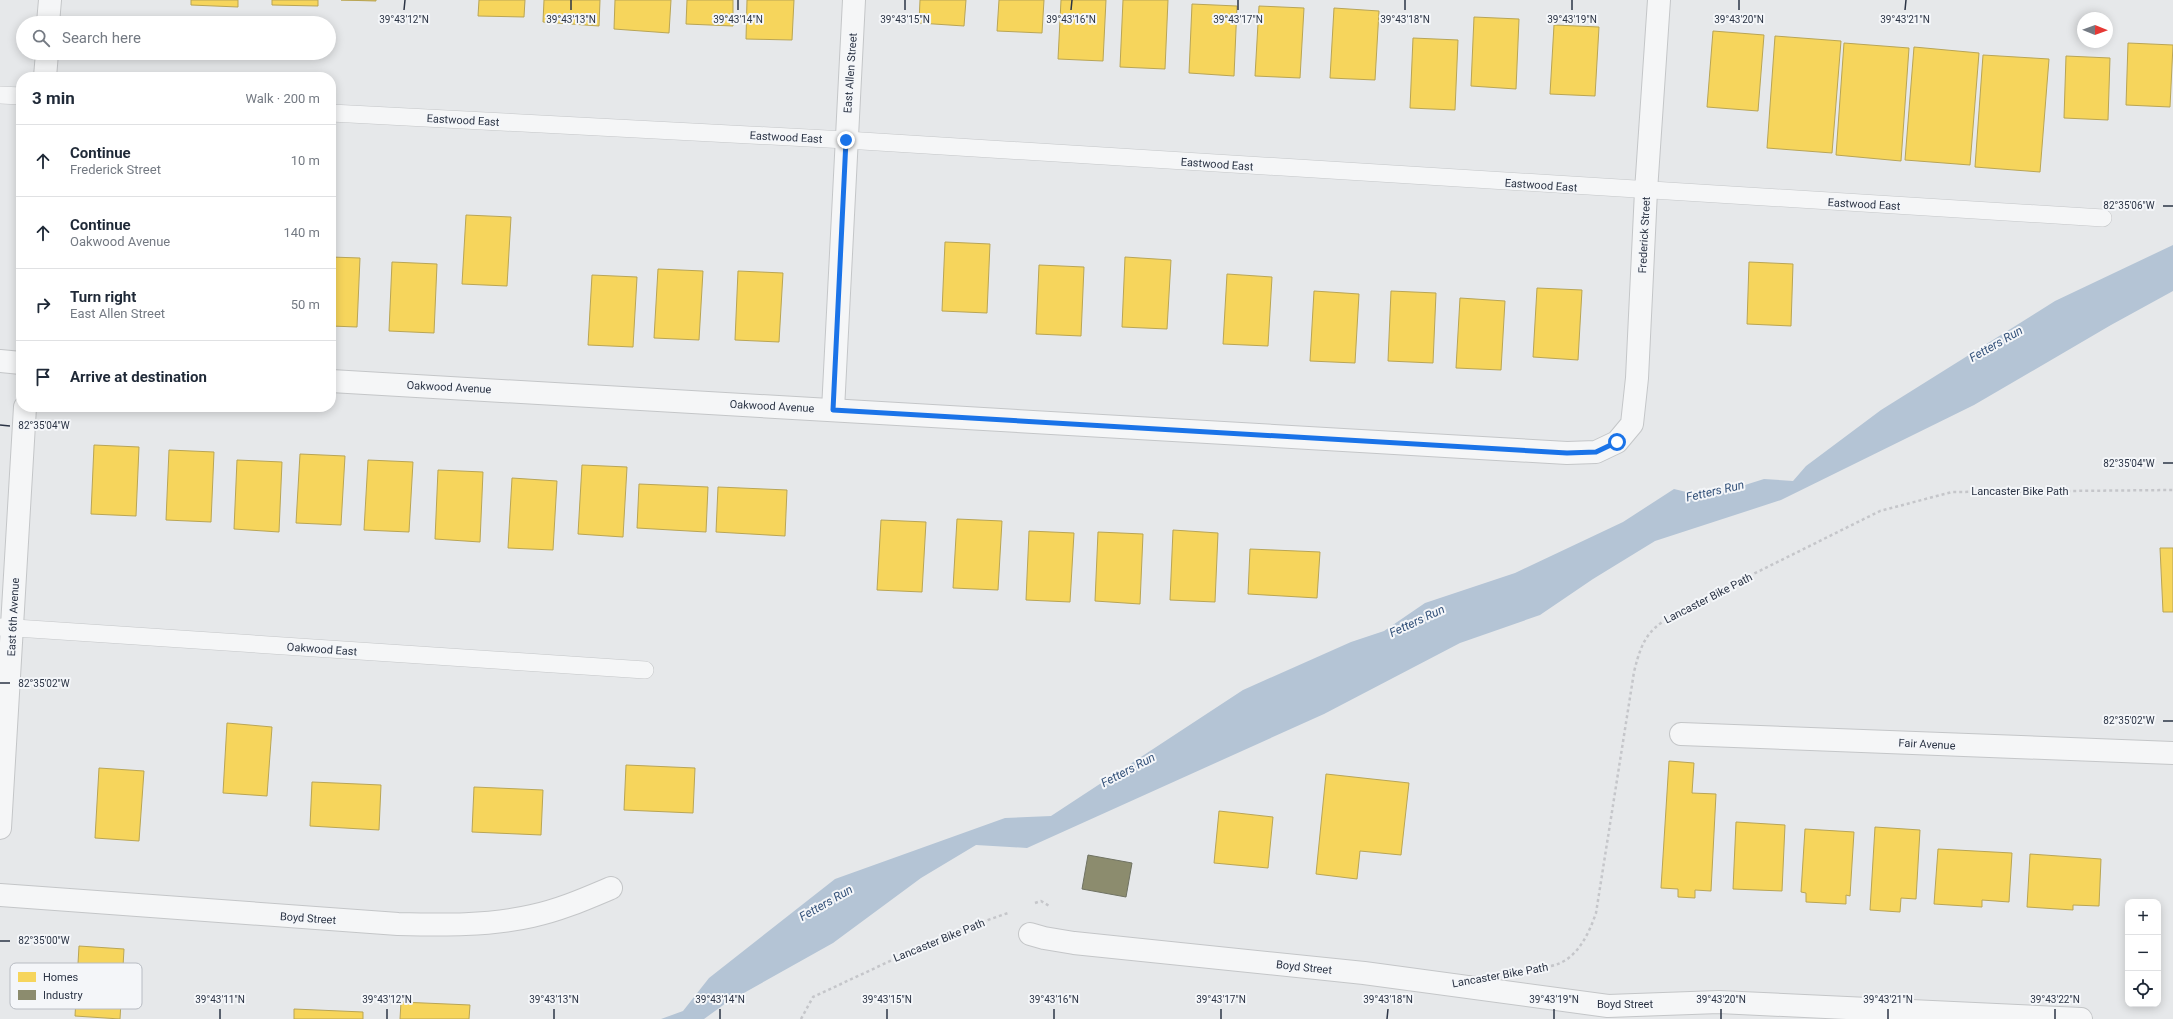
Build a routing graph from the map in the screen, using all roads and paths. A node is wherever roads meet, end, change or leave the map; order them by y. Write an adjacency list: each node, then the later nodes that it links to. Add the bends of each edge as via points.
1 (50, 0): 4 (street)
2 (854, 0): 10 (street, East Allen Street)
3 (1659, 0): 11 (street, Frederick Street)
4 (49, 16)
5 (46, 60): 6 (street)
6 (45, 72)
7 (0, 95): 8 (lane)
8 (16, 96)
9 (336, 113): 10 (lane, Eastwood East)
10 (846, 140): 11 (lane, Eastwood East); 16 (street, East Allen Street)
11 (1646, 191): 12 (lane, Eastwood East); 18 (street, Frederick Street, via 1637,378 1632,424 1617,442)
12 (2103, 218)
13 (0, 362): 14 (street)
14 (16, 363)
15 (336, 381): 16 (street, Oakwood Avenue)
16 (833, 410): 18 (street, Oakwood Avenue, via 1567,453)
17 (25, 412): 20 (street, East 6th Avenue)
18 (1596, 452)
19 (2173, 490): 31 (path, Lancaster Bike Path, via 1952,492 1880,511 1657,624 1640,647 1634,672 1596,913 1588,936 1574,953)
20 (6, 628): 21 (lane, Oakwood East); 24 (street, East 6th Avenue)
21 (645, 670)
22 (1681, 734): 23 (street, Fair Avenue)
23 (2173, 753)
24 (0, 828)
25 (611, 888): 26 (street, Boyd Street, via 533,916 452,925 398,924)
26 (0, 895)
27 (1034, 903): 30 (path, via 1041,901 1049,904 1062,919)
28 (1012, 911): 33 (path, Lancaster Bike Path, via 948,934 813,997)
29 (1030, 934): 30 (street, Boyd Street)
30 (1074, 943): 32 (street, Boyd Street, via 1364,973)
31 (1550, 967)
32 (1607, 1013): 34 (street, Boyd Street, via 1719,1002)
33 (801, 1019)
34 (2081, 1019)

